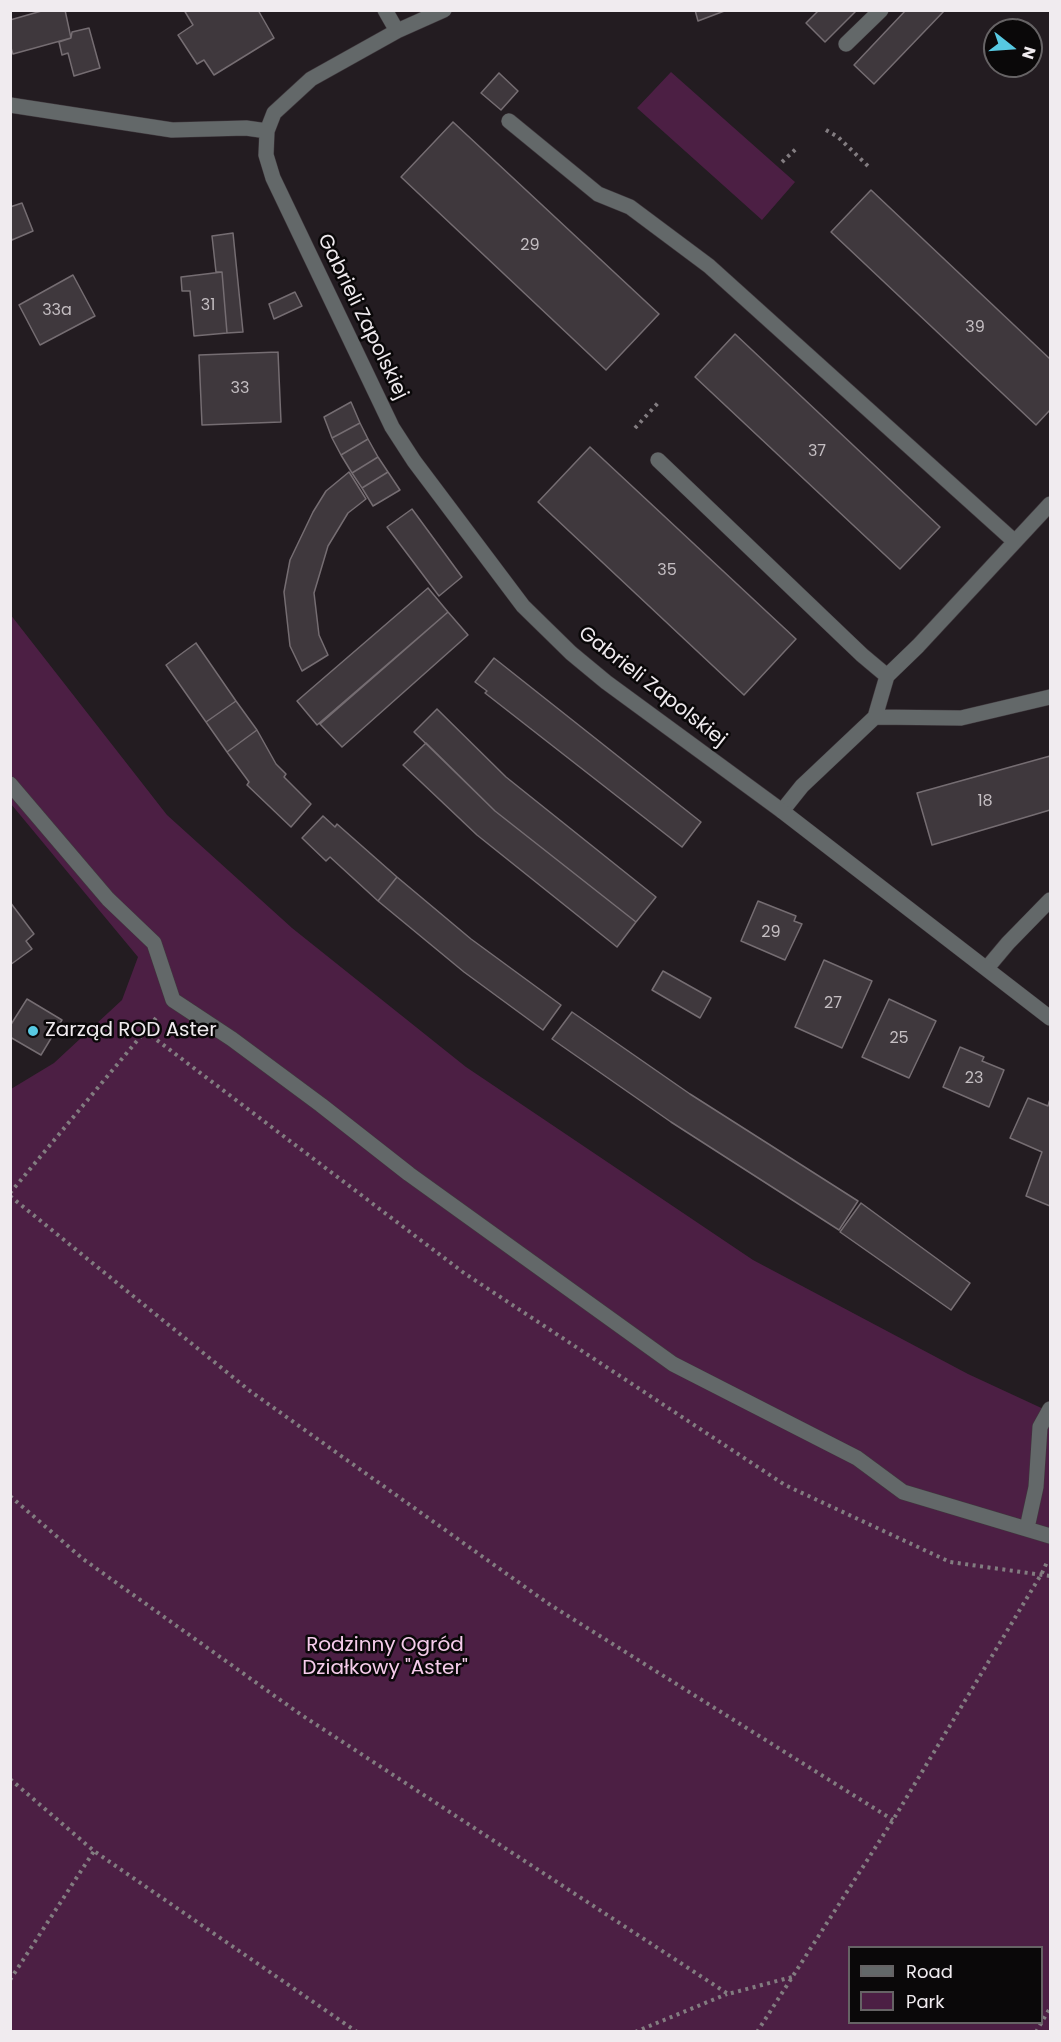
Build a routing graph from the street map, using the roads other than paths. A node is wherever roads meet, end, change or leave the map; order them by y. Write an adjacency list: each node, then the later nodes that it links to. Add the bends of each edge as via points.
1 (385, 10): 4 (street)
2 (444, 10): 4 (street)
3 (881, 10): 5 (street)
4 (397, 30): 8 (street, via 311,79 274,113)
5 (846, 44)
6 (10, 105): 8 (street, via 172,130)
7 (509, 121): 11 (street, via 598,194 630,207 709,266)
8 (267, 131): 16 (street, Gabrieli Zapolskiej, via 266,155 273,178 392,427 485,557 523,606 571,653)
9 (658, 460): 12 (street)
10 (1050, 504): 11 (street)
11 (1014, 541): 12 (street)
12 (887, 676): 14 (street)
13 (1050, 697): 14 (street, via 961,718)
14 (875, 717): 16 (street, via 802,786)
15 (10, 784): 21 (street, via 108,899 154,943 173,1000 232,1039 409,1174 673,1364 857,1458 903,1492)
16 (782, 811): 18 (street, Gabrieli Zapolskiej)
17 (1050, 900): 18 (street)
18 (987, 968): 19 (street, Gabrieli Zapolskiej)
19 (1050, 1018)
20 (1050, 1409): 21 (street, via 1040,1427 1036,1487)
21 (1027, 1528): 22 (street)
22 (1050, 1536)

